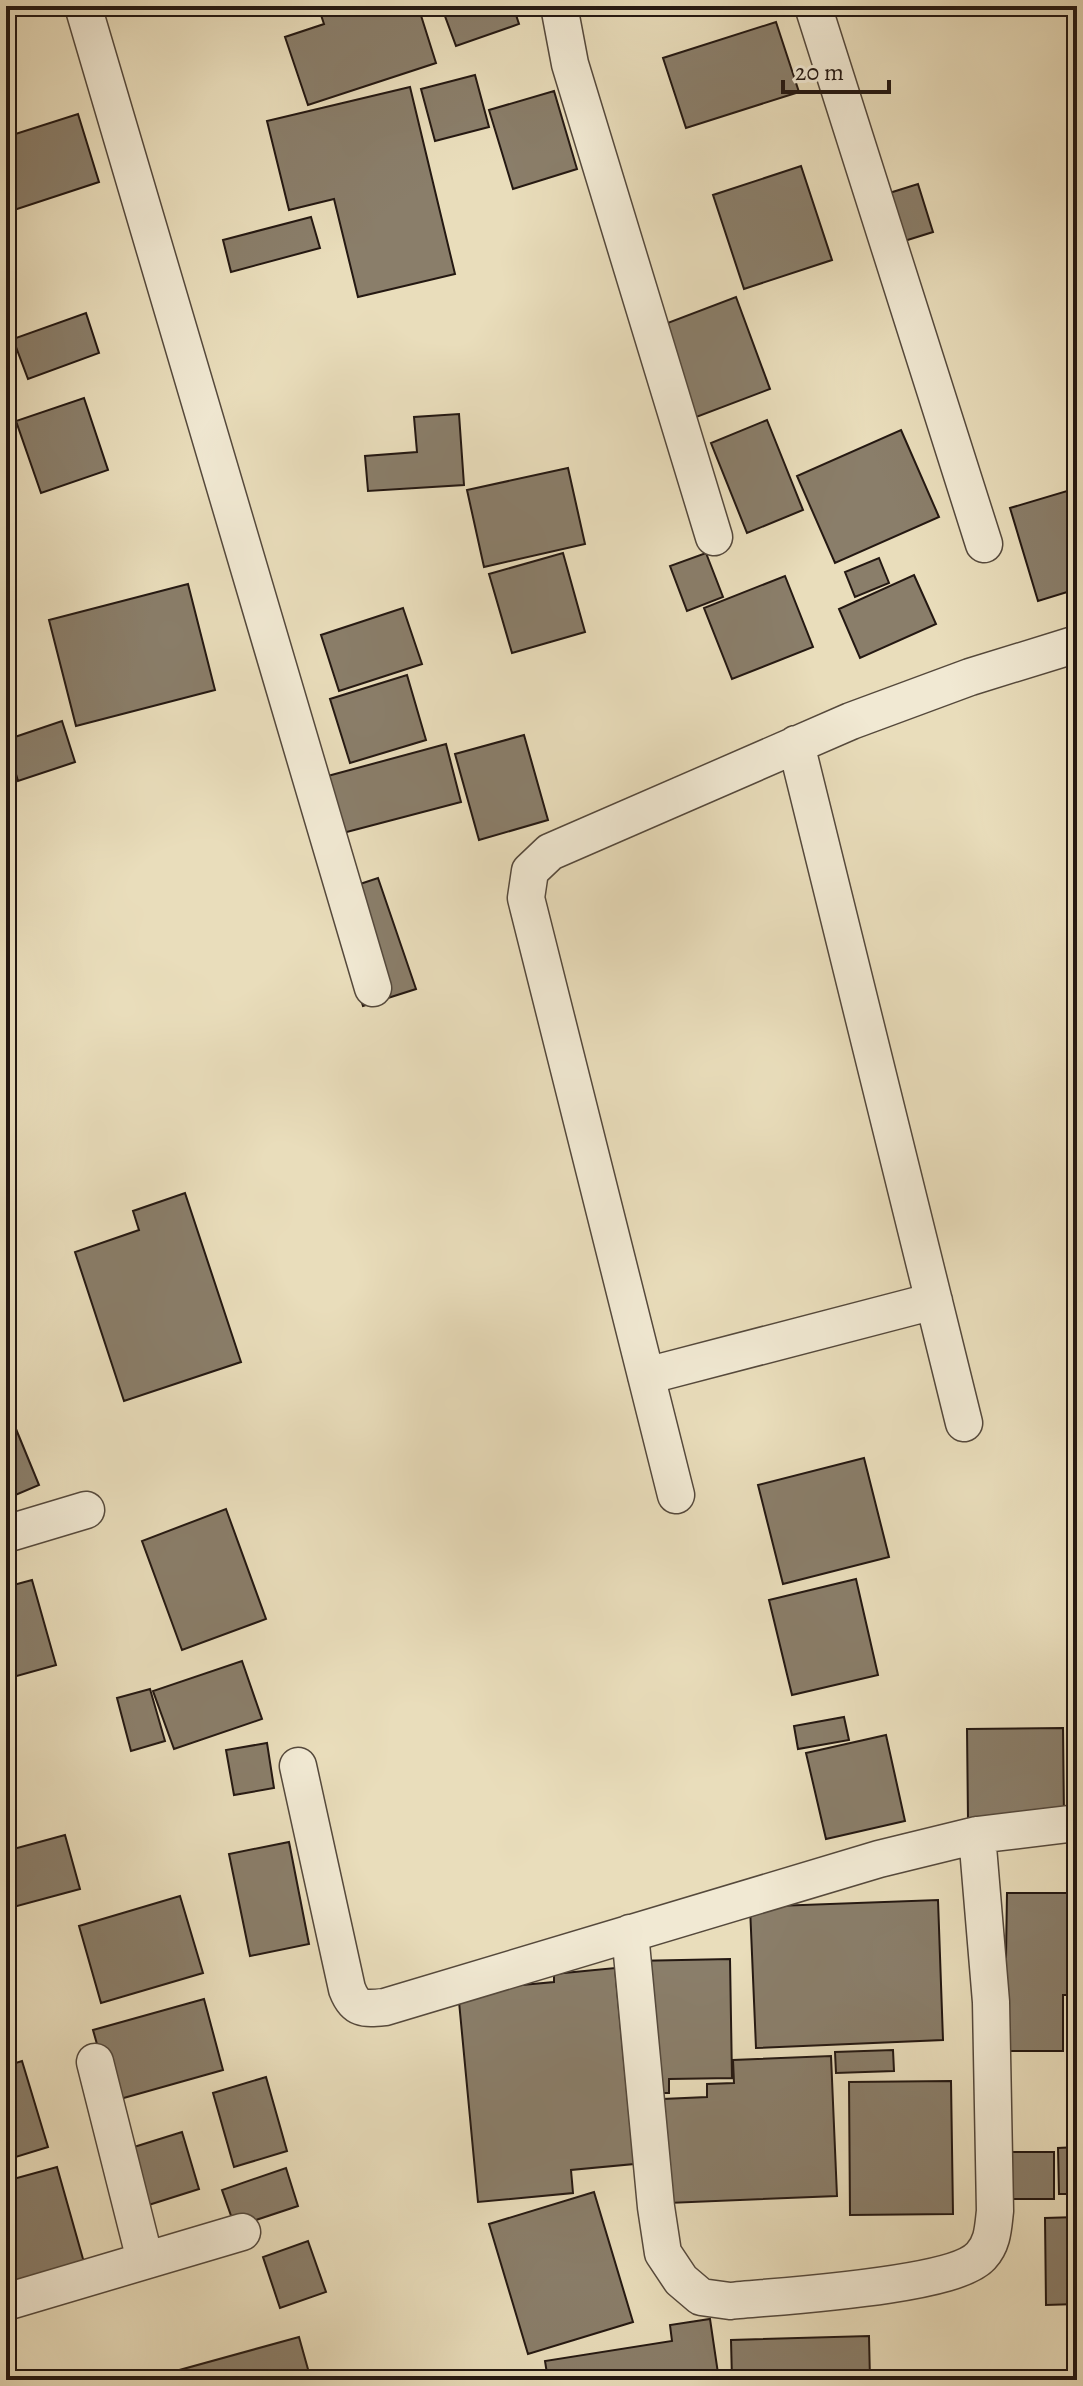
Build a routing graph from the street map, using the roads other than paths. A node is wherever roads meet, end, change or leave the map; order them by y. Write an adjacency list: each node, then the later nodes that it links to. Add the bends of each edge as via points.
1 (83, 6): 8 (street)
2 (559, 6): 4 (street, via 570,64)
3 (813, 6): 5 (street)
4 (714, 537)
5 (984, 544)
6 (1077, 644): 7 (street, via 925,693)
7 (796, 744): 9 (street); 10 (street, via 550,852 538,859 526,884)
8 (373, 988)
9 (934, 1301): 10 (street); 11 (street)
10 (646, 1376): 12 (street)
11 (964, 1423)
12 (676, 1495)
13 (86, 1510): 14 (street)
14 (6, 1534)
15 (298, 1766): 18 (street, via 347,1989 353,2003 364,2009)
16 (1077, 1823): 17 (street)
17 (977, 1835): 18 (street); 18 (street, via 991,2002 995,2211 993,2237 980,2258 958,2270 922,2279 730,2301 701,2297 681,2280 663,2253 656,2207)
18 (630, 1933)
19 (95, 2062): 21 (street)
20 (242, 2232): 21 (street)
21 (145, 2260): 22 (street)
22 (6, 2302)

